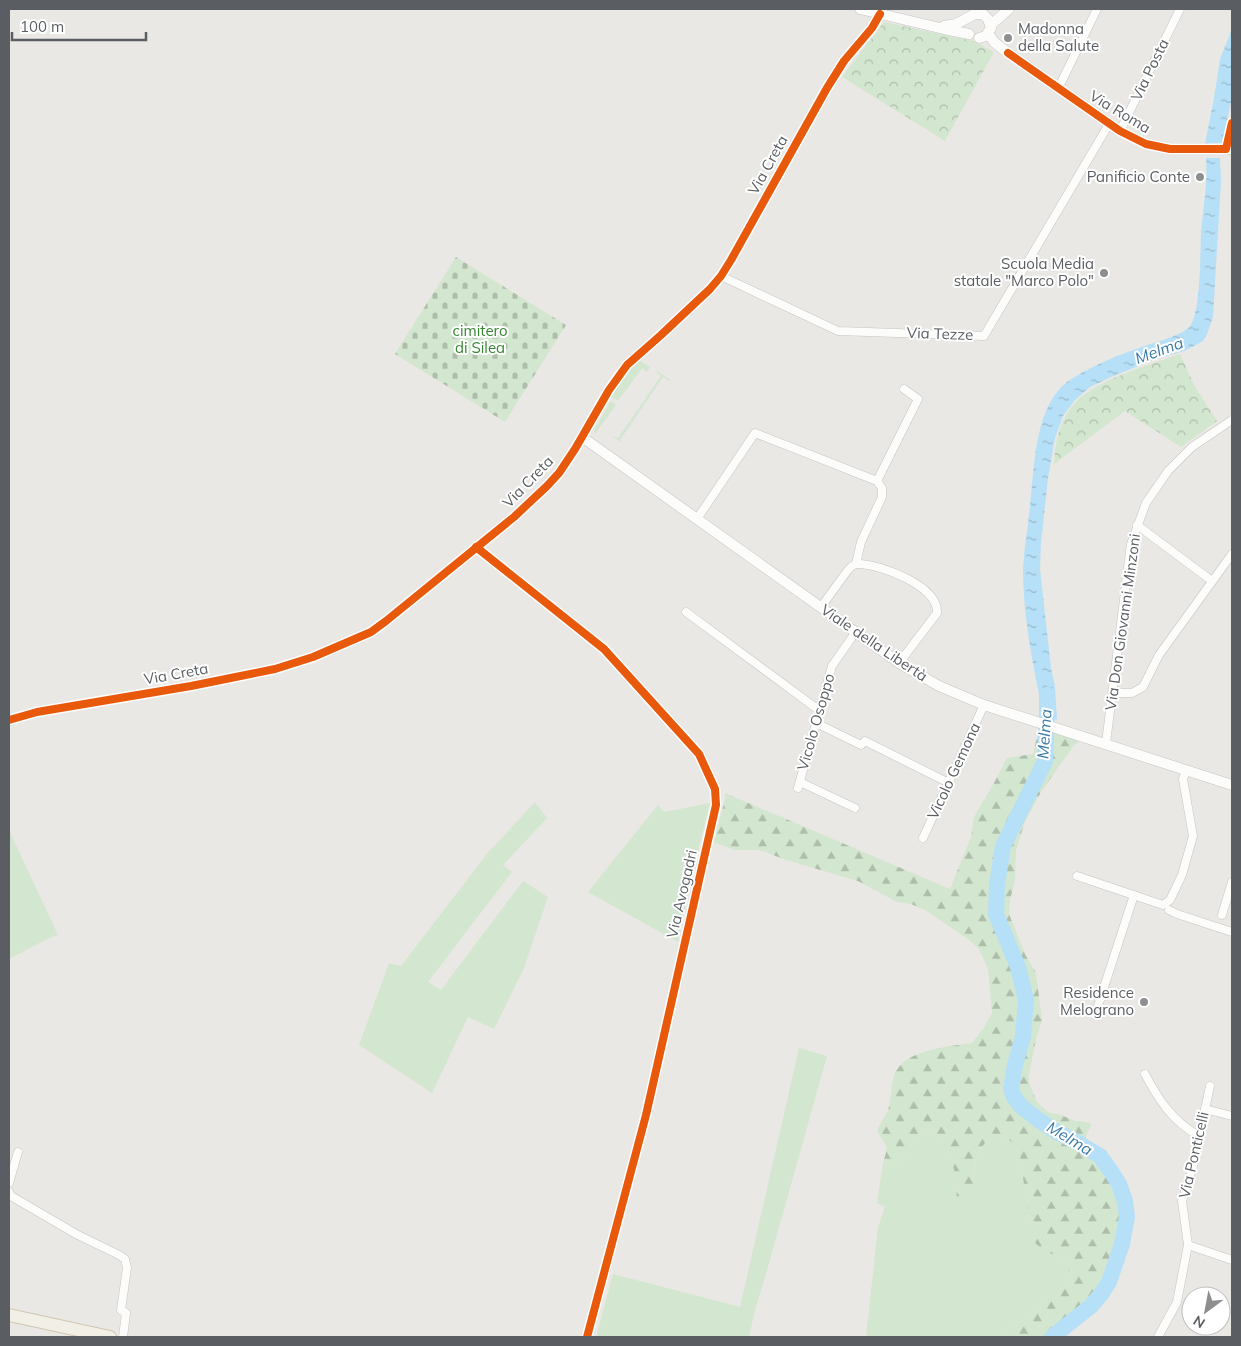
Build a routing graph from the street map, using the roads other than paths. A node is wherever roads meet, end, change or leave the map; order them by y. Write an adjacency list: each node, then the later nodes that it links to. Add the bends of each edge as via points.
1 (860, 9): 6 (street)
2 (994, 9): 7 (street)
3 (1009, 9): 10 (street)
4 (1097, 9): 11 (street)
5 (1180, 9): 14 (street, Via Posta)
6 (880, 14): 9 (street); 16 (street, Via Creta, via 827,88)
7 (983, 14): 8 (street); 10 (street, via 988,19)
8 (969, 18): 9 (street); 10 (street, via 966,26)
9 (936, 27): 10 (street)
10 (982, 32): 11 (street, Via Roma)
11 (1058, 89): 13 (street, Via Roma)
12 (1232, 123): 15 (street)
13 (1110, 124): 14 (street, Via Roma); 16 (street, Via Tezze, via 984,336 838,331)
14 (1120, 131): 15 (street, Via Roma, via 1156,147)
15 (1229, 149)
16 (721, 276): 19 (street, Via Creta, via 627,365)
17 (904, 388): 20 (street, via 918,399)
18 (1232, 420): 22 (street, Via Don Giovanni Minzoni, via 1192,447 1168,471 1146,503)
19 (582, 437): 21 (street, Viale della Libertà); 23 (street, Via Creta, via 547,486)
20 (877, 481): 21 (street, via 755,433); 25 (street, via 882,488 882,496 861,542)
21 (697, 519): 27 (street, Viale della Libertà)
22 (1137, 524): 26 (street); 31 (street, Via Don Giovanni Minzoni, via 1131,544)
23 (476, 547): 34 (street, Via Creta, via 372,632 313,657 276,669 37,712); 62 (street, Via Avogadri, via 604,649 699,754 715,789 716,805 646,1115)
24 (1232, 554): 26 (street)
25 (856, 564): 27 (street); 30 (street, via 904,576 934,600 936,614)
26 (1212, 581): 31 (street, via 1159,655 1143,687 1132,693)
27 (821, 607): 29 (street, Viale della Libertà)
28 (686, 612): 33 (street)
29 (856, 633): 30 (street, Viale della Libertà); 33 (street, Vicolo Osoppo, via 832,666)
30 (899, 663): 32 (street, Viale della Libertà, via 939,686)
31 (1113, 693): 36 (street, Via Don Giovanni Minzoni)
32 (984, 705): 36 (street, Viale della Libertà); 38 (street, Vicolo Gemona)
33 (820, 711): 35 (street, Vicolo Osoppo)
34 (9, 720)
35 (816, 723): 38 (street, via 861,745 865,741); 40 (street, Vicolo Osoppo, via 799,785)
36 (1106, 744): 37 (street, Viale della Libertà)
37 (1186, 770): 39 (street, Viale della Libertà); 45 (street, via 1183,779 1193,836 1182,875)
38 (949, 782): 41 (street, Vicolo Gemona)
39 (1232, 785)
40 (855, 808)
41 (923, 838)
42 (1077, 876): 44 (street)
43 (1232, 882): 46 (street)
44 (1134, 895): 45 (street); 48 (street)
45 (1166, 907): 47 (street, via 1176,914)
46 (1222, 915)
47 (1232, 932)
48 (1095, 1015)
49 (1145, 1074): 53 (street, via 1167,1109)
50 (1210, 1086): 51 (street, Via Ponticelli)
51 (1205, 1109): 52 (street); 53 (street, Via Ponticelli)
52 (1232, 1116)
53 (1199, 1136): 57 (street, Via Ponticelli, via 1182,1201)
54 (18, 1152): 55 (street)
55 (9, 1183)
56 (9, 1192): 61 (street, via 76,1234 125,1259 127,1268 121,1310 126,1313)
57 (1188, 1245): 58 (street); 63 (street, Via Ponticelli, via 1177,1302)
58 (1232, 1260)
59 (9, 1315): 60 (main road)
60 (110, 1337)
61 (123, 1337)
62 (587, 1337)
63 (1158, 1337)

